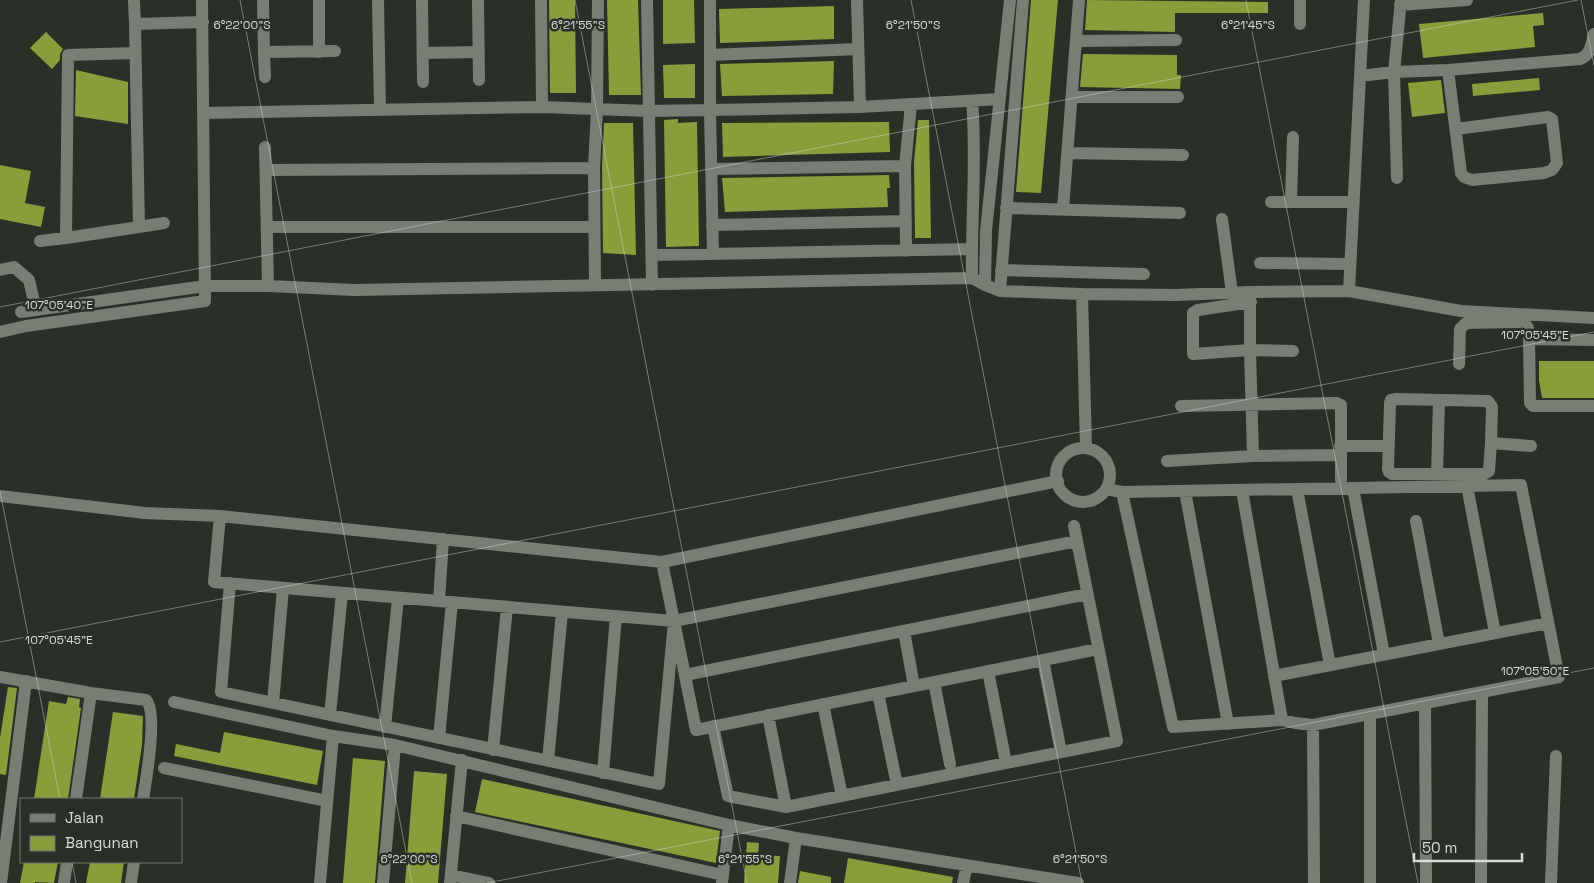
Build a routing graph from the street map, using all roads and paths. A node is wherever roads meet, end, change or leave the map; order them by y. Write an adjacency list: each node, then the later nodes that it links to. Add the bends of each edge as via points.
1 (134, 0): 21 (street)
2 (202, 0): 20 (street)
3 (263, 0): 31 (street)
4 (319, 0): 28 (street)
5 (378, 0): 48 (street)
6 (422, 0): 32 (street)
7 (478, 0): 29 (street)
8 (541, 0): 45 (street)
9 (598, 0): 47 (street)
10 (647, 0): 50 (street)
11 (710, 0): 33 (street)
12 (857, 0): 26 (street)
13 (1010, 0): 42 (street)
14 (1023, 0): 65 (street)
15 (1079, 0): 25 (street)
16 (1300, 0): 22 (street)
17 (1364, 0): 36 (street)
18 (1467, 0): 19 (street)
19 (1400, 3): 35 (street)
20 (202, 22): 21 (street); 51 (street)
21 (135, 24): 30 (street)
22 (1300, 24)
23 (1594, 34): 34 (street, via 1589,52 1580,59)
24 (1176, 40): 25 (street)
25 (1076, 41): 40 (street)
26 (858, 49): 33 (street); 46 (street)
27 (335, 51): 28 (street)
28 (319, 52): 31 (street)
29 (479, 52): 32 (street); 38 (street)
30 (135, 53): 72 (street); 75 (street, via 68,55)
31 (264, 53): 37 (street)
32 (422, 53): 39 (street)
33 (710, 56): 49 (street)
34 (1448, 70): 35 (street); 52 (street)
35 (1394, 72): 36 (street); 61 (street)
36 (1360, 76): 64 (street)
37 (265, 77)
38 (479, 80)
39 (423, 82)
40 (1072, 97): 41 (street); 55 (street)
41 (1178, 97)
42 (1000, 99): 43 (street); 89 (street, via 986,231)
43 (972, 101): 44 (street); 77 (street)
44 (911, 105): 46 (street); 57 (street)
45 (542, 107): 47 (street); 48 (street)
46 (860, 107): 49 (street)
47 (597, 109): 50 (street); 58 (street)
48 (380, 110): 51 (street)
49 (710, 110): 50 (street); 59 (street)
50 (649, 111): 80 (street)
51 (204, 113): 90 (street)
52 (1456, 129): 52 (street, via 1461,173 1468,179 1544,173 1557,163 1552,119 1548,117)
53 (1293, 137): 63 (street)
54 (265, 147): 60 (street)
55 (1068, 153): 56 (street); 66 (street)
56 (1183, 155)
57 (905, 166): 59 (street); 69 (street)
58 (594, 168): 60 (street); 74 (street)
59 (711, 169): 71 (street)
60 (266, 170): 73 (street)
61 (1397, 178)
62 (1270, 202): 63 (street)
63 (1291, 202): 64 (street)
64 (1353, 202): 82 (street)
65 (1006, 208): 66 (street); 84 (street)
66 (1063, 209): 67 (street)
67 (1180, 213)
68 (1222, 219): 94 (street)
69 (906, 221): 71 (street); 78 (street)
70 (164, 223): 72 (street)
71 (712, 225): 79 (street)
72 (139, 227): 75 (street)
73 (267, 227): 74 (street); 91 (street)
74 (594, 227): 87 (street)
75 (66, 238): 76 (street)
76 (40, 241)
77 (972, 249): 78 (street); 86 (street)
78 (906, 251): 79 (street)
79 (713, 254): 80 (street)
80 (652, 255): 88 (street)
81 (1260, 263): 82 (street)
82 (1350, 264): 93 (street)
83 (0, 270): 98 (street, via 14,267 30,280)
84 (1001, 270): 85 (street); 92 (street)
85 (1144, 274)
86 (972, 278): 88 (street); 89 (street)
87 (595, 285): 88 (street); 91 (street, via 355,290)
88 (652, 285)
89 (985, 285): 92 (street)
90 (205, 286): 91 (street); 97 (street); 100 (street, via 205,301)
91 (268, 286)
92 (1000, 291): 95 (street)
93 (1349, 291): 96 (street); 101 (street, via 1461,311)
94 (1232, 293): 95 (street, via 1177,296); 96 (street)
95 (1082, 294): 115 (street)
96 (1250, 297): 105 (street); 105 (street, via 1193,313 1187,354)
97 (89, 303): 98 (street); 100 (street)
98 (36, 310): 99 (street)
99 (22, 312)
100 (81, 318): 102 (street)
101 (1594, 318)
102 (0, 332)
103 (1529, 339): 104 (street); 107 (street, via 1530,331 1521,322 1463,324); 111 (street, via 1530,403 1533,406)
104 (1594, 340)
105 (1250, 350): 106 (street); 109 (street)
106 (1293, 351)
107 (1459, 364)
108 (1439, 401): 112 (street, via 1490,402); 113 (street, via 1391,400); 119 (street)
109 (1252, 404): 110 (street); 116 (street, via 1338,403 1341,405); 117 (street)
110 (1181, 406)
111 (1594, 406)
112 (1491, 443): 114 (street); 119 (street, via 1488,473)
113 (1388, 446): 116 (street); 119 (street, via 1390,474)
114 (1532, 446)
115 (1086, 448): 121 (street, via 1072,450 1061,460); 124 (street, via 1105,459 1110,474)
116 (1340, 451): 117 (street); 120 (street)
117 (1253, 456): 118 (street)
118 (1167, 461)
119 (1437, 474)
120 (1341, 480)
121 (1058, 482): 124 (street, via 1066,495 1079,501 1095,499); 135 (street)
122 (1467, 486): 123 (street); 146 (street, via 1521,485); 148 (street)
123 (1353, 488): 125 (street); 151 (street)
124 (1106, 489): 128 (street)
125 (1297, 489): 126 (street); 153 (street)
126 (1242, 490): 127 (street); 157 (street)
127 (1185, 491): 128 (street); 172 (street)
128 (1122, 492): 172 (street, via 1173,728)
129 (0, 496): 130 (street, via 145,512)
130 (220, 516): 133 (street); 136 (street, via 214,582)
131 (1416, 521): 149 (street)
132 (1074, 526): 134 (street)
133 (443, 539): 135 (street); 141 (street)
134 (1077, 541): 139 (street); 145 (street)
135 (662, 562): 145 (street)
136 (230, 583): 137 (street); 165 (street, via 221,692)
137 (283, 588): 138 (street); 165 (street)
138 (342, 593): 140 (street); 170 (street)
139 (1087, 594): 147 (street); 150 (street)
140 (398, 598): 141 (street); 175 (street)
141 (446, 602): 142 (street); 177 (street)
142 (507, 607): 143 (street); 179 (street)
143 (562, 612): 144 (street); 183 (street)
144 (616, 616): 145 (street); 187 (street)
145 (674, 621): 155 (street); 187 (street, via 659,784)
146 (1548, 623): 148 (street); 161 (street, via 1559,676)
147 (904, 631): 155 (street); 160 (street)
148 (1496, 633): 149 (street)
149 (1439, 644): 151 (street)
150 (1098, 649): 152 (street); 180 (street, via 1117,741)
151 (1384, 654): 153 (street)
152 (1043, 660): 154 (street); 180 (street)
153 (1330, 665): 157 (street)
154 (988, 671): 159 (street); 184 (street)
155 (685, 675): 174 (street, via 696,730)
156 (0, 676): 158 (street)
157 (1274, 676): 171 (street)
158 (26, 681): 162 (street); 202 (street)
159 (934, 682): 160 (street); 185 (street)
160 (914, 686): 163 (street)
161 (1482, 692): 167 (street); 214 (street)
162 (91, 693): 190 (street); 191 (street, via 141,698 149,702 151,719)
163 (878, 693): 166 (street); 188 (street)
164 (174, 702): 176 (street)
165 (273, 703): 170 (street)
166 (823, 704): 169 (street); 189 (street)
167 (1425, 704): 168 (street); 213 (street)
168 (1370, 714): 173 (street); 212 (street)
169 (768, 715): 174 (street); 193 (street)
170 (330, 716): 175 (street)
171 (1282, 720): 172 (street); 173 (street)
172 (1228, 724)
173 (1313, 725): 211 (street)
174 (713, 726): 193 (street, via 728,796)
175 (385, 727): 177 (street)
176 (333, 736): 178 (street); 192 (street)
177 (439, 738): 179 (street)
178 (395, 745): 182 (street); 206 (street)
179 (494, 750): 183 (street)
180 (1061, 752): 184 (street)
181 (1556, 756): 215 (street)
182 (462, 760): 194 (street); 195 (street)
183 (548, 761): 187 (street)
184 (1006, 763): 188 (street)
185 (950, 764)
186 (164, 768): 192 (street)
187 (603, 772)
188 (897, 785): 189 (street)
189 (842, 796): 193 (street)
190 (76, 798)
191 (143, 798)
192 (327, 801): 205 (street)
193 (786, 807)
194 (456, 816): 200 (street); 201 (street)
195 (729, 825): 196 (street); 201 (street)
196 (796, 838): 199 (street); 208 (street)
197 (67, 863): 203 (street)
198 (134, 863): 204 (street)
199 (967, 865): 209 (street); 210 (street)
200 (450, 879): 207 (street)
201 (723, 879)
202 (1, 883)
203 (64, 883)
204 (131, 883)
205 (320, 883)
206 (383, 883)
207 (489, 883)
208 (790, 883)
209 (963, 883)
210 (1078, 883)
211 (1314, 883)
212 (1370, 883)
213 (1426, 883)
214 (1480, 883)
215 (1551, 883)

